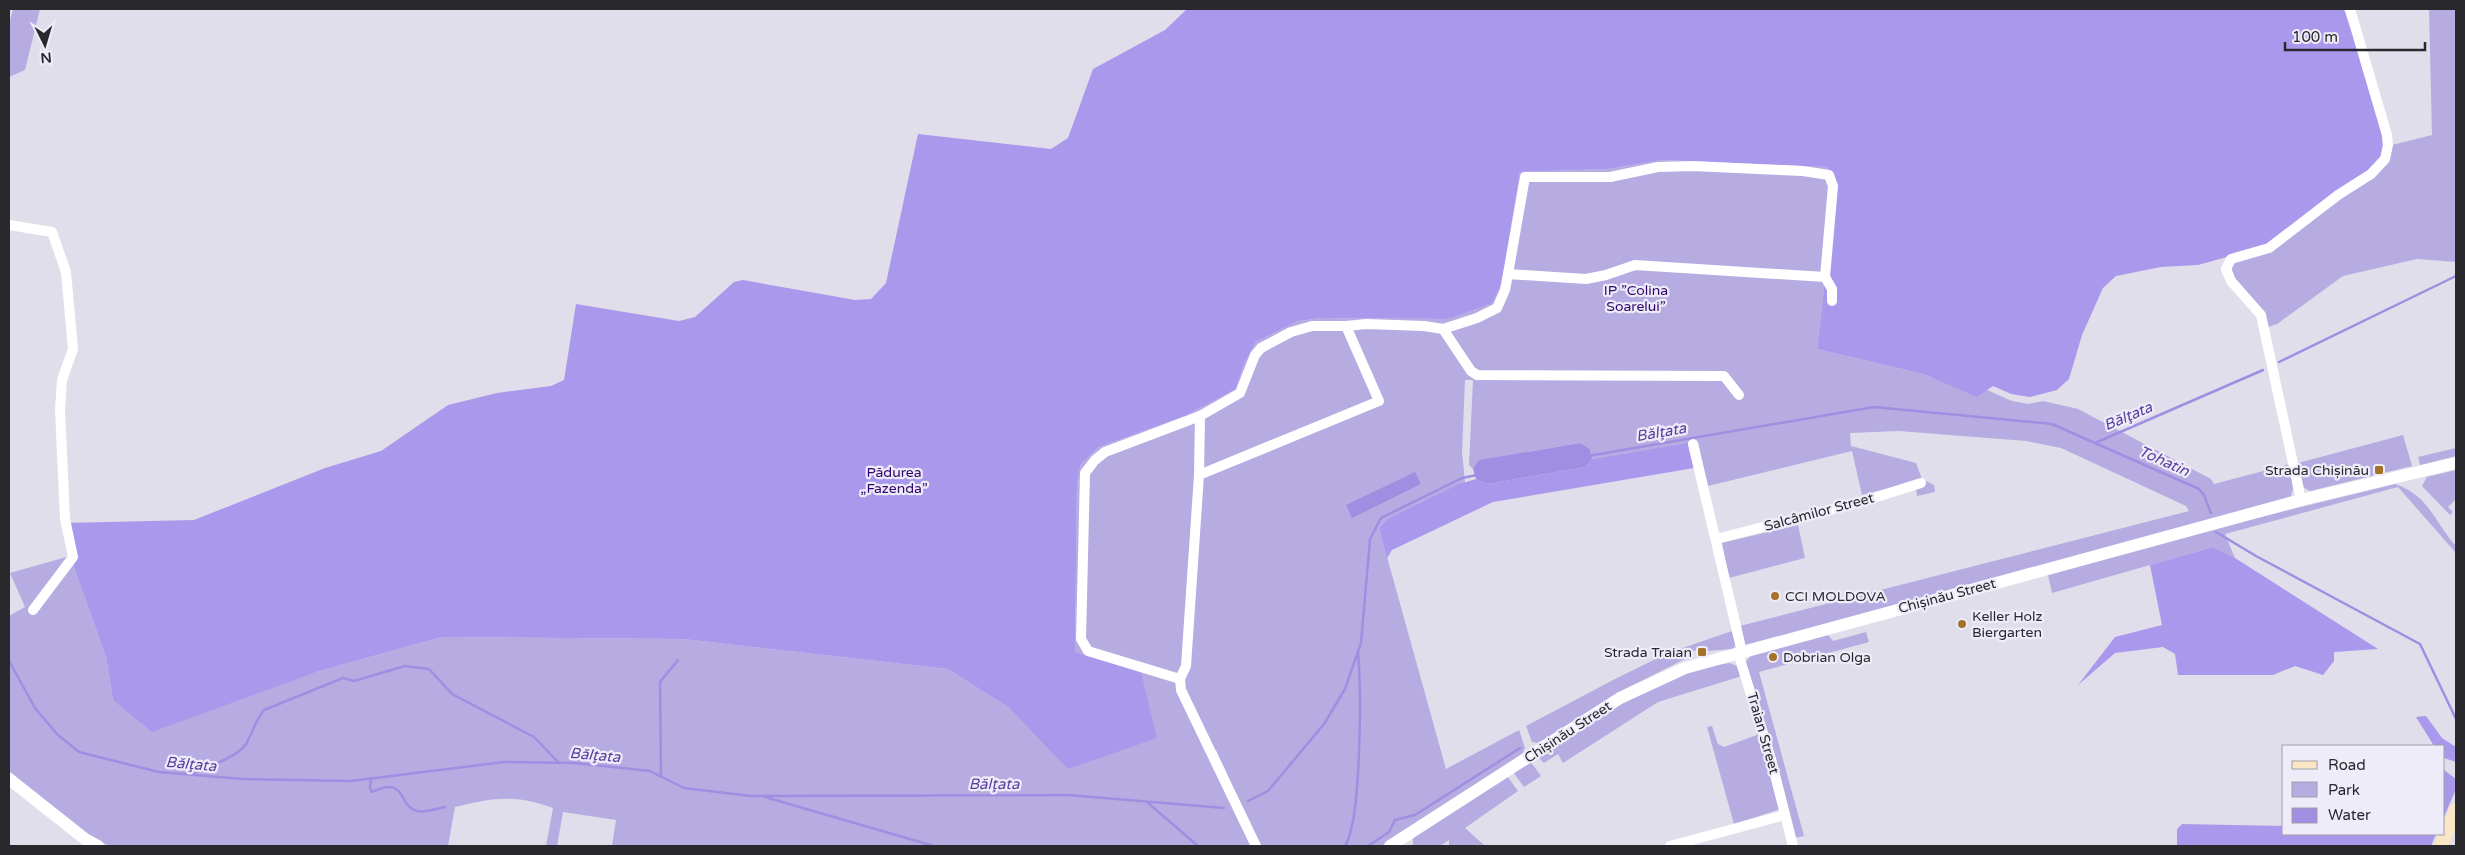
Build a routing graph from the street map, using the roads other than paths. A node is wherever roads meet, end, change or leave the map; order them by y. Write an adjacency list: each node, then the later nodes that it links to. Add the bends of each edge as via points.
1 (2350, 9): 14 (street, via 2387,135 2385,159 2371,174 2269,248 2231,259 2226,269 2261,315)
2 (9, 224): 16 (street, via 52,232 66,272 73,349 62,380 60,410 65,519 73,557)
3 (1508, 274): 4 (street, via 1586,278 1635,265); 4 (street, via 1525,177 1610,176 1658,167 1692,166 1829,174 1833,186); 7 (street, via 1497,308)
4 (1825, 277): 5 (street, via 1832,289)
5 (1832, 301)
6 (1346, 326): 7 (street, via 1414,325); 9 (street, via 1312,326 1291,332 1261,348 1240,393); 12 (street, via 1380,401)
7 (1443, 330): 8 (street, via 1477,375 1724,376)
8 (1739, 395)
9 (1200, 416): 12 (street); 18 (street, via 1105,452 1085,473 1081,639 1088,651)
10 (1693, 444): 15 (street)
11 (2456, 463): 14 (street, Chișinău Street)
12 (1199, 475): 18 (street, via 1186,666)
13 (1921, 483): 15 (street, Salcâmilor Street)
14 (2301, 500): 17 (street, Chișinău Street)
15 (1716, 539): 17 (street)
16 (33, 610)
17 (1740, 652): 21 (street, Traian Street); 25 (street, Chișinău Street, via 1685,668 1620,698)
18 (1180, 679): 24 (street, via 1181,690)
19 (9, 778): 22 (street)
20 (2456, 810): 28 (main road)
21 (1785, 815): 26 (street); 27 (street, Traian Street)
22 (83, 843): 23 (street)
23 (98, 846)
24 (1256, 846)
25 (1390, 846)
26 (1670, 846)
27 (1792, 846)
28 (2441, 846)

